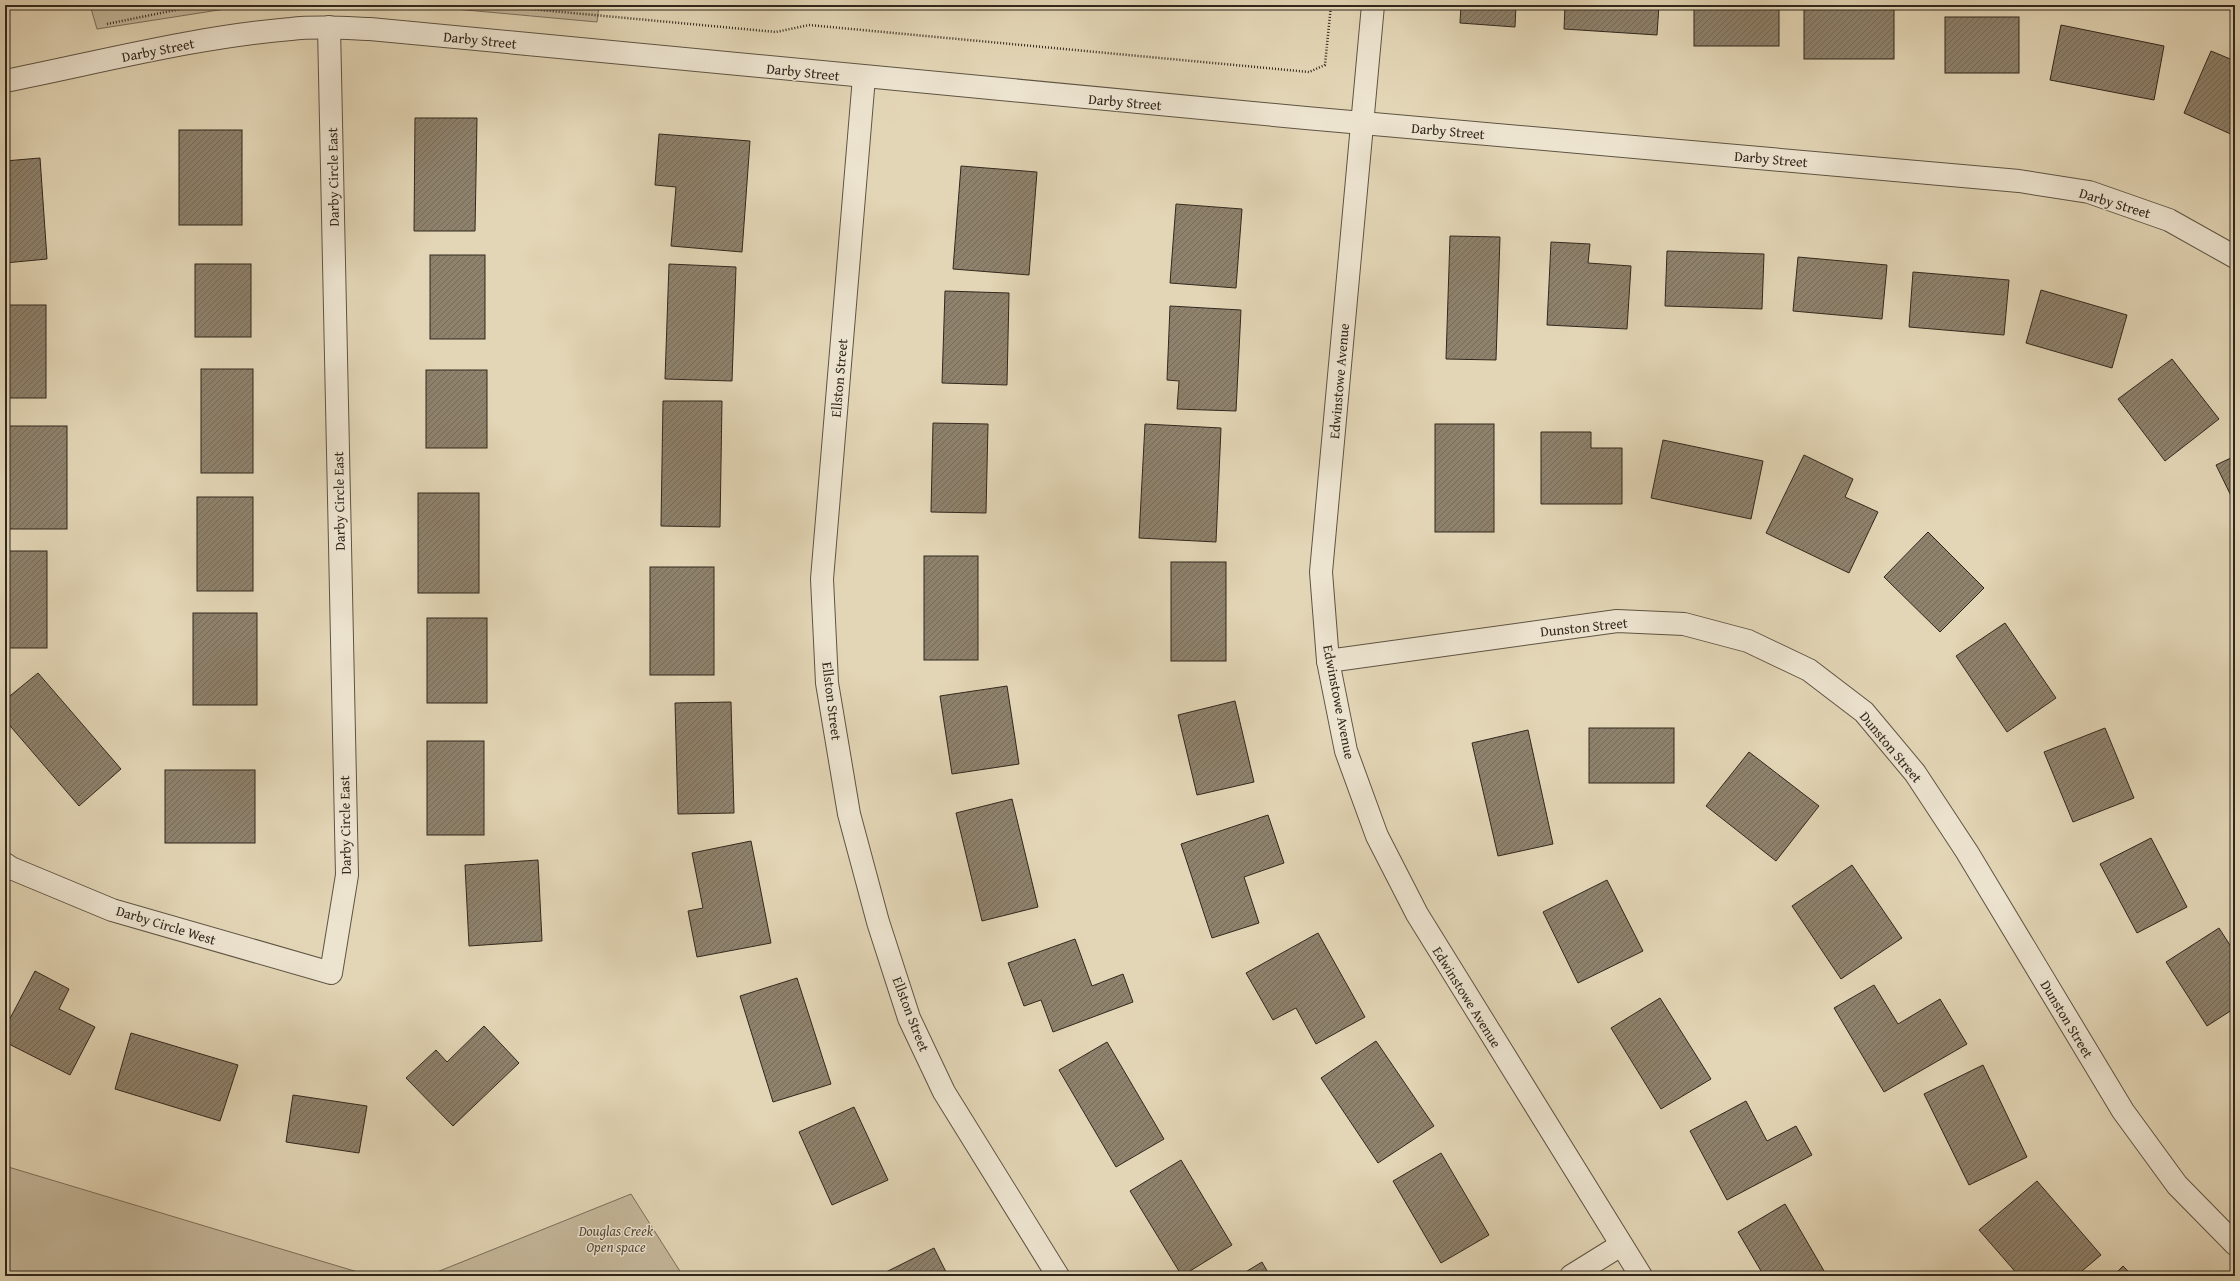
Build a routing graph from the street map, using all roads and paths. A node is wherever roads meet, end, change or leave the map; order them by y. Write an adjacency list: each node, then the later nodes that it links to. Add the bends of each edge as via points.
1 (200, 5): 5 (path)
2 (488, 5): 3 (path, via 776,32 809,25 1309,72 1325,65)
3 (1331, 5)
4 (1373, 5): 9 (street, Edwinstowe Avenue)
5 (107, 24)
6 (329, 27): 7 (street, Darby Street); 8 (street, Darby Street, via 291,29 149,50); 13 (street, Darby Circle East, via 347,875)
7 (864, 78): 9 (street, Darby Street); 16 (street, Ellston Street, via 822,579 827,683 849,814 878,922 909,1018 944,1092)
8 (5, 81)
9 (1362, 123): 10 (street, Darby Street, via 2019,181 2089,192 2169,220); 11 (street, Edwinstowe Avenue, via 1321,572)
10 (2235, 258)
11 (1328, 662): 14 (street, Dunston Street, via 1617,621 1684,624 1748,641 1809,670 1864,712 1915,773 1967,852 2122,1111 2177,1185); 15 (street, Edwinstowe Avenue, via 1346,751 1377,836 1402,886)
12 (5, 864): 13 (street, Darby Circle West, via 112,910)
13 (331, 973)
14 (2235, 1244)
15 (1620, 1245): 17 (street); 18 (street, Edwinstowe Avenue)
16 (1058, 1276)
17 (1571, 1276)
18 (1641, 1276)

